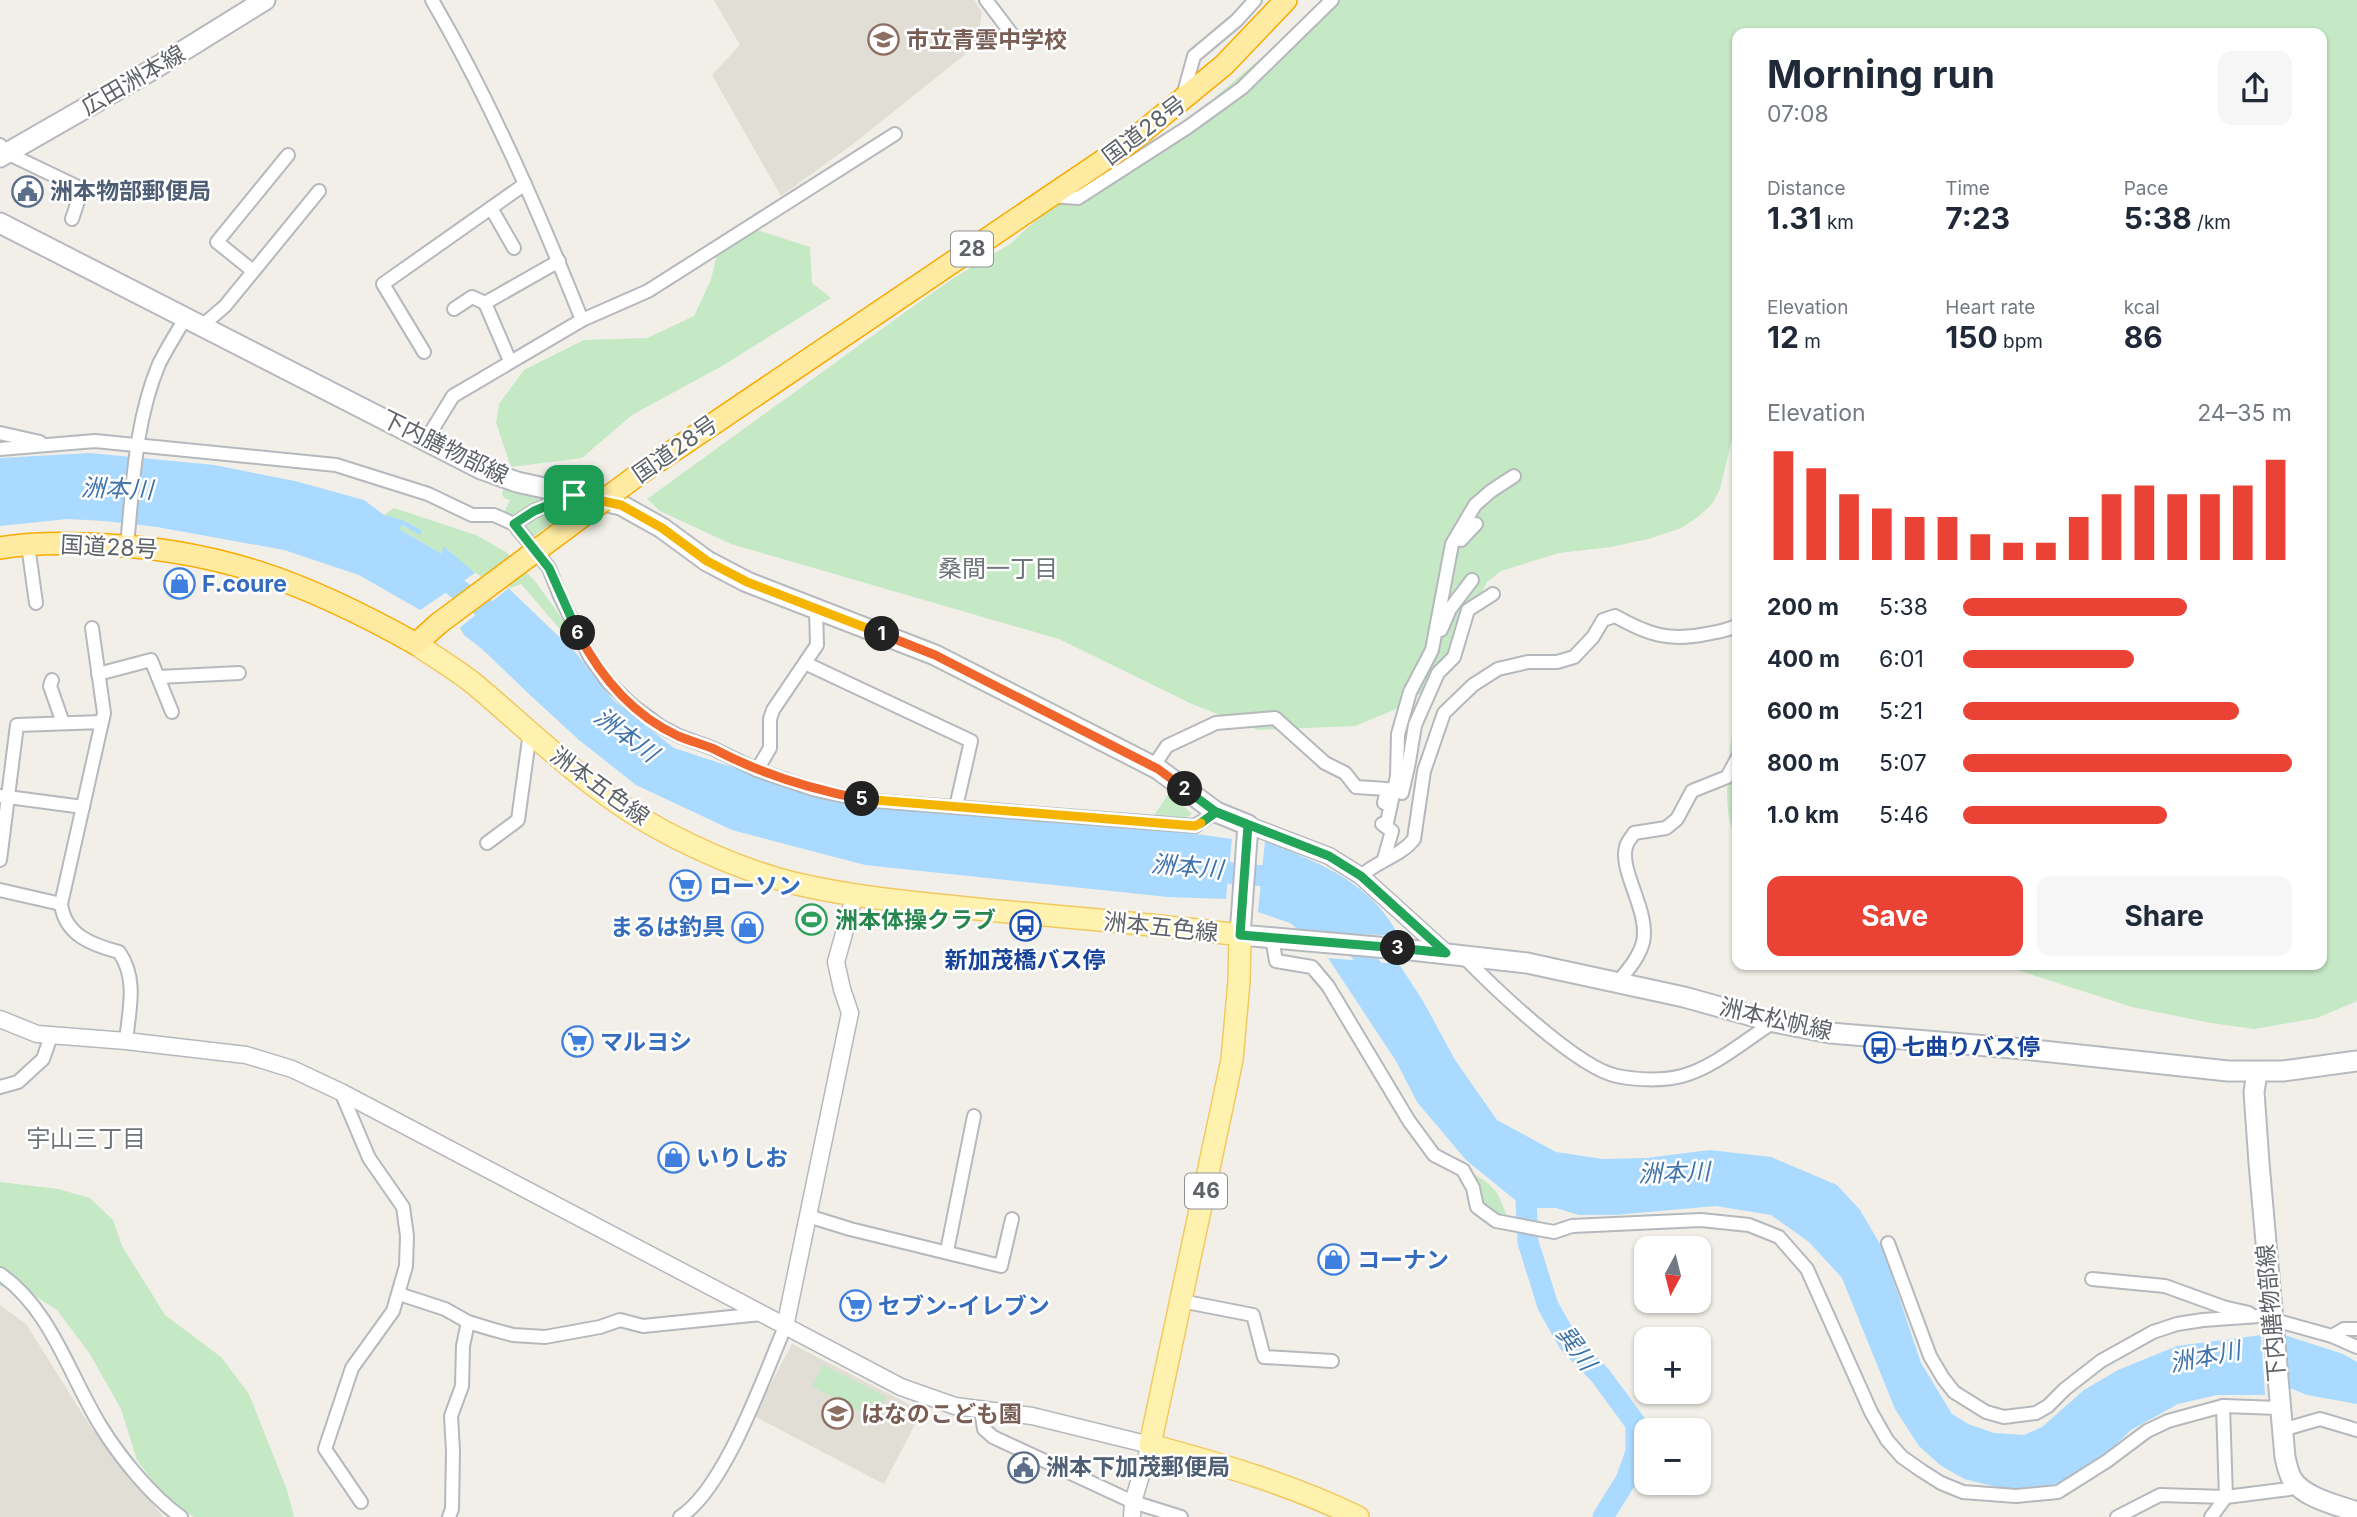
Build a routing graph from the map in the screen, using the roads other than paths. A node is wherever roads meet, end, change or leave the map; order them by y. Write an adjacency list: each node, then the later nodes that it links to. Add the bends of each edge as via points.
1 (265, 0): 10 (main road, 広田洲本線, via 157,67)
2 (432, 0): 12 (street, via 467,61)
3 (986, 0): 7 (street)
4 (1255, 0): 8 (street, via 1194,56)
5 (1286, 0): 8 (highway, 国道28号 / 28)
6 (1332, 0): 14 (street, via 1242,88 1188,127 1078,198)
7 (1014, 37)
8 (1181, 103): 14 (highway, 国道28号 / 28)
9 (895, 134): 23 (street, via 648,291)
10 (3, 151): 16 (street, via 82,189)
11 (288, 155): 20 (street, via 217,242)
12 (525, 184): 15 (street); 19 (street)
13 (318, 191): 20 (street)
14 (1051, 196): 46 (highway, 国道28号 / 28, bridge, via 639,474)
15 (491, 208): 18 (street); 25 (street, via 383,284)
16 (72, 219)
17 (0, 223): 24 (main road, 下内膳物部線)
18 (514, 248)
19 (559, 261): 21 (street); 23 (street)
20 (253, 271): 24 (street, via 225,306)
21 (485, 303): 22 (street, via 472,297); 26 (street)
22 (454, 309)
23 (582, 320): 26 (street)
24 (194, 321): 28 (main road, 下内膳物部線); 30 (street, via 159,365)
25 (424, 352)
26 (510, 361): 28 (street, via 453,396)
27 (0, 433): 29 (street)
28 (426, 440): 33 (main road, 下内膳物部線, via 481,469)
29 (51, 445): 30 (street, via 95,441); 31 (street)
30 (137, 448): 34 (street, via 336,465 428,494 472,515 494,515); 37 (street)
31 (0, 449)
32 (1514, 476): 39 (street, via 1475,505)
33 (574, 495): 34 (street); 43 (main road, 下内膳物部線, via 621,505 707,561)
34 (514, 524): 59 (street, via 549,568 590,657 608,682 660,726)
35 (1476, 524): 39 (street)
36 (28, 545): 37 (highway, 国道28号); 38 (highway, 国道28号); 42 (street)
37 (127, 545): 46 (highway, 国道28号, via 266,573 357,611)
38 (0, 548)
39 (1451, 550): 47 (street)
40 (1472, 580): 47 (street, via 1450,609)
41 (1493, 594): 64 (street, via 1468,610 1454,657 1437,673 1415,725)
42 (36, 603)
43 (816, 609): 48 (street, via 817,645); 57 (main road, 下内膳物部線, via 935,655)
44 (92, 628): 50 (street)
45 (1732, 629): 67 (street, via 1688,639 1658,637 1615,617 1603,620 1574,657 1498,669 1473,685 1444,713 1424,771 1414,839 1407,848)
46 (416, 644): 56 (main road, 洲本五色線, via 471,681)
47 (1432, 650): 64 (street, via 1410,692 1398,734)
48 (807, 664): 59 (street, via 773,710 770,748); 62 (street, via 971,741)
49 (239, 673): 51 (street)
50 (99, 674): 51 (street, via 151,660); 54 (street)
51 (158, 677): 53 (street)
52 (52, 680): 55 (street)
53 (172, 712)
54 (102, 722): 55 (street); 61 (street)
55 (63, 723): 60 (street, via 17,725)
56 (530, 732): 66 (street, via 518,820); 71 (main road, 洲本五色線, via 600,790 663,831 762,873)
57 (1153, 767): 63 (main road, 下内膳物部線); 64 (street, via 1167,746 1216,723 1275,718 1325,763 1345,773 1356,787 1387,789 1381,822)
58 (1732, 768): 76 (street, via 1727,777 1692,791 1677,819 1666,828 1634,833 1626,845 1625,857 1643,917 1643,941 1635,961)
59 (757, 770): 62 (street, via 864,800)
60 (4, 797): 61 (street); 68 (street)
61 (83, 807): 72 (street)
62 (956, 807): 63 (street, via 1195,826)
63 (1216, 812): 65 (main road, 下内膳物部線)
64 (1389, 829): 67 (street)
65 (1248, 830): 69 (street, via 1329,856); 73 (main road)
66 (487, 843)
67 (1384, 859): 69 (street)
68 (0, 860)
69 (1361, 876): 75 (street)
70 (0, 890): 72 (street)
71 (855, 894): 73 (main road, 洲本五色線, via 938,905); 86 (street, via 836,962 850,1013)
72 (61, 904): 80 (street, via 63,915 79,936 119,952 127,964 132,982)
73 (1241, 925): 74 (main road, 洲本松帆線); 93 (main road, 洲本五色線 / 46, via 1232,1060)
74 (1272, 938): 75 (main road, 洲本松帆線); 102 (street, via 1276,961 1312,967 1328,986 1433,1155 1463,1170 1477,1207 1496,1221 1554,1232 1572,1226 1701,1220 1749,1225 1779,1237 1807,1269 1887,1440 1902,1457 1941,1483 1963,1492 2016,1496 2059,1492 2147,1432 2188,1414)
75 (1454, 954): 76 (main road, 洲本松帆線, via 1565,970); 78 (street, via 1559,1042 1595,1068 1616,1076 1680,1076 1704,1067)
76 (1617, 983): 78 (main road, 洲本松帆線)
77 (0, 1019): 79 (street)
78 (1774, 1022): 82 (main road, 洲本松帆線, via 1830,1033)
79 (51, 1035): 80 (street); 83 (street, via 43,1059 18,1082)
80 (127, 1041): 84 (street, via 246,1055 292,1069)
81 (2357, 1060): 82 (main road, 洲本松帆線)
82 (2257, 1073): 96 (main road, 下内膳物部線, via 2254,1092)
83 (0, 1087)
84 (341, 1092): 92 (street, via 369,1158 403,1207 406,1266); 94 (street)
85 (974, 1116): 89 (street)
86 (808, 1216): 89 (street); 97 (street)
87 (1012, 1219): 89 (street, via 1001,1266)
88 (1888, 1242): 96 (street, via 1930,1356 1943,1378 1954,1392 1986,1412 2004,1417 2036,1413 2101,1361 2153,1332 2203,1320)
89 (947, 1251)
90 (0, 1274): 114 (street, via 28,1297 100,1426 162,1502)
91 (2092, 1279): 96 (street, via 2165,1286)
92 (399, 1294): 95 (street); 110 (street, via 393,1311 352,1368 325,1450)
93 (1181, 1301): 101 (street, via 1253,1315 1264,1357); 107 (main road, 洲本五色線 / 46)
94 (761, 1314): 95 (street, via 643,1326 620,1320 545,1337 513,1335); 97 (street)
95 (468, 1322): 115 (street, via 462,1386 451,1416)
96 (2268, 1322): 99 (street); 103 (main road, 下内膳物部線)
97 (785, 1328): 104 (street, via 901,1387); 113 (street, via 723,1466)
98 (2357, 1329): 99 (street, via 2344,1329)
99 (2332, 1336): 100 (street)
100 (2357, 1347)
101 (1332, 1361)
102 (2223, 1406): 103 (street); 109 (street)
103 (2280, 1408): 105 (main road, 下内膳物部線)
104 (981, 1410): 107 (street, via 1032,1416); 111 (street, via 984,1429 993,1437)
105 (2282, 1430): 106 (street, via 2320,1419); 108 (main road, 下内膳物部線, via 2288,1470)
106 (2357, 1430)
107 (1150, 1445): 111 (street); 117 (main road, via 1239,1469)
108 (2296, 1484): 109 (street, via 2289,1489); 112 (main road)
109 (2225, 1497): 118 (street, via 2160,1495); 119 (street)
110 (361, 1502)
111 (1132, 1510): 116 (street)
112 (2357, 1512)
113 (686, 1515)
114 (180, 1517)
115 (449, 1517)
116 (1181, 1517)
117 (1359, 1517)
118 (2117, 1517)
119 (2211, 1517)

